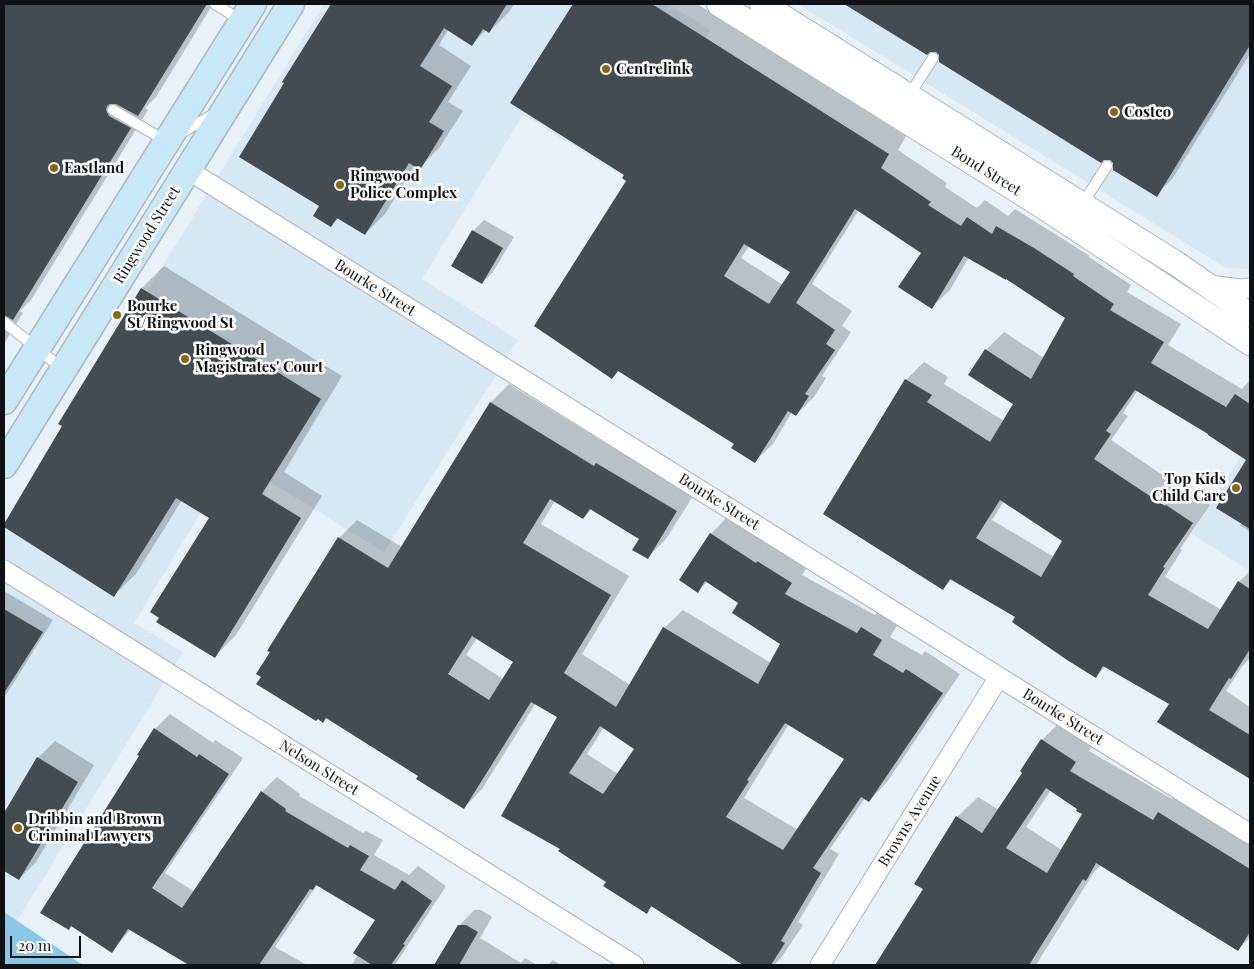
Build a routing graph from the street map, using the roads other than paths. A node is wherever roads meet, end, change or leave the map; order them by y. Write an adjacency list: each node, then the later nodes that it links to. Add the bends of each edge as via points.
1 (215, 4): 5 (lane)
2 (290, 4): 8 (main road, Ringwood Street)
3 (719, 4): 7 (street, Bond Street)
4 (762, 4): 7 (street, Bond Street)
5 (248, 13): 10 (main road)
6 (932, 58): 7 (lane)
7 (903, 105): 13 (street, Bond Street); 14 (street, Bond Street)
8 (228, 106): 10 (lane); 12 (main road, Ringwood Street)
9 (113, 110): 10 (lane)
10 (167, 141): 20 (main road)
11 (1107, 166): 13 (lane)
12 (188, 170): 21 (main road, Ringwood Street); 25 (street, Bourke Street)
13 (1082, 204): 14 (lane); 15 (street, Bond Street)
14 (1070, 224): 19 (street, Bond Street)
15 (1209, 285): 16 (street); 17 (street, Bond Street)
16 (1250, 288)
17 (1250, 315)
18 (4, 322): 20 (lane)
19 (1250, 343)
20 (36, 348): 21 (lane); 22 (main road)
21 (63, 369): 23 (main road, Ringwood Street)
22 (4, 401)
23 (4, 465)
24 (4, 570): 27 (street, Nelson Street)
25 (999, 677): 26 (street, Bourke Street); 28 (street, Browns Avenue)
26 (1250, 834)
27 (634, 965)
28 (820, 965)

